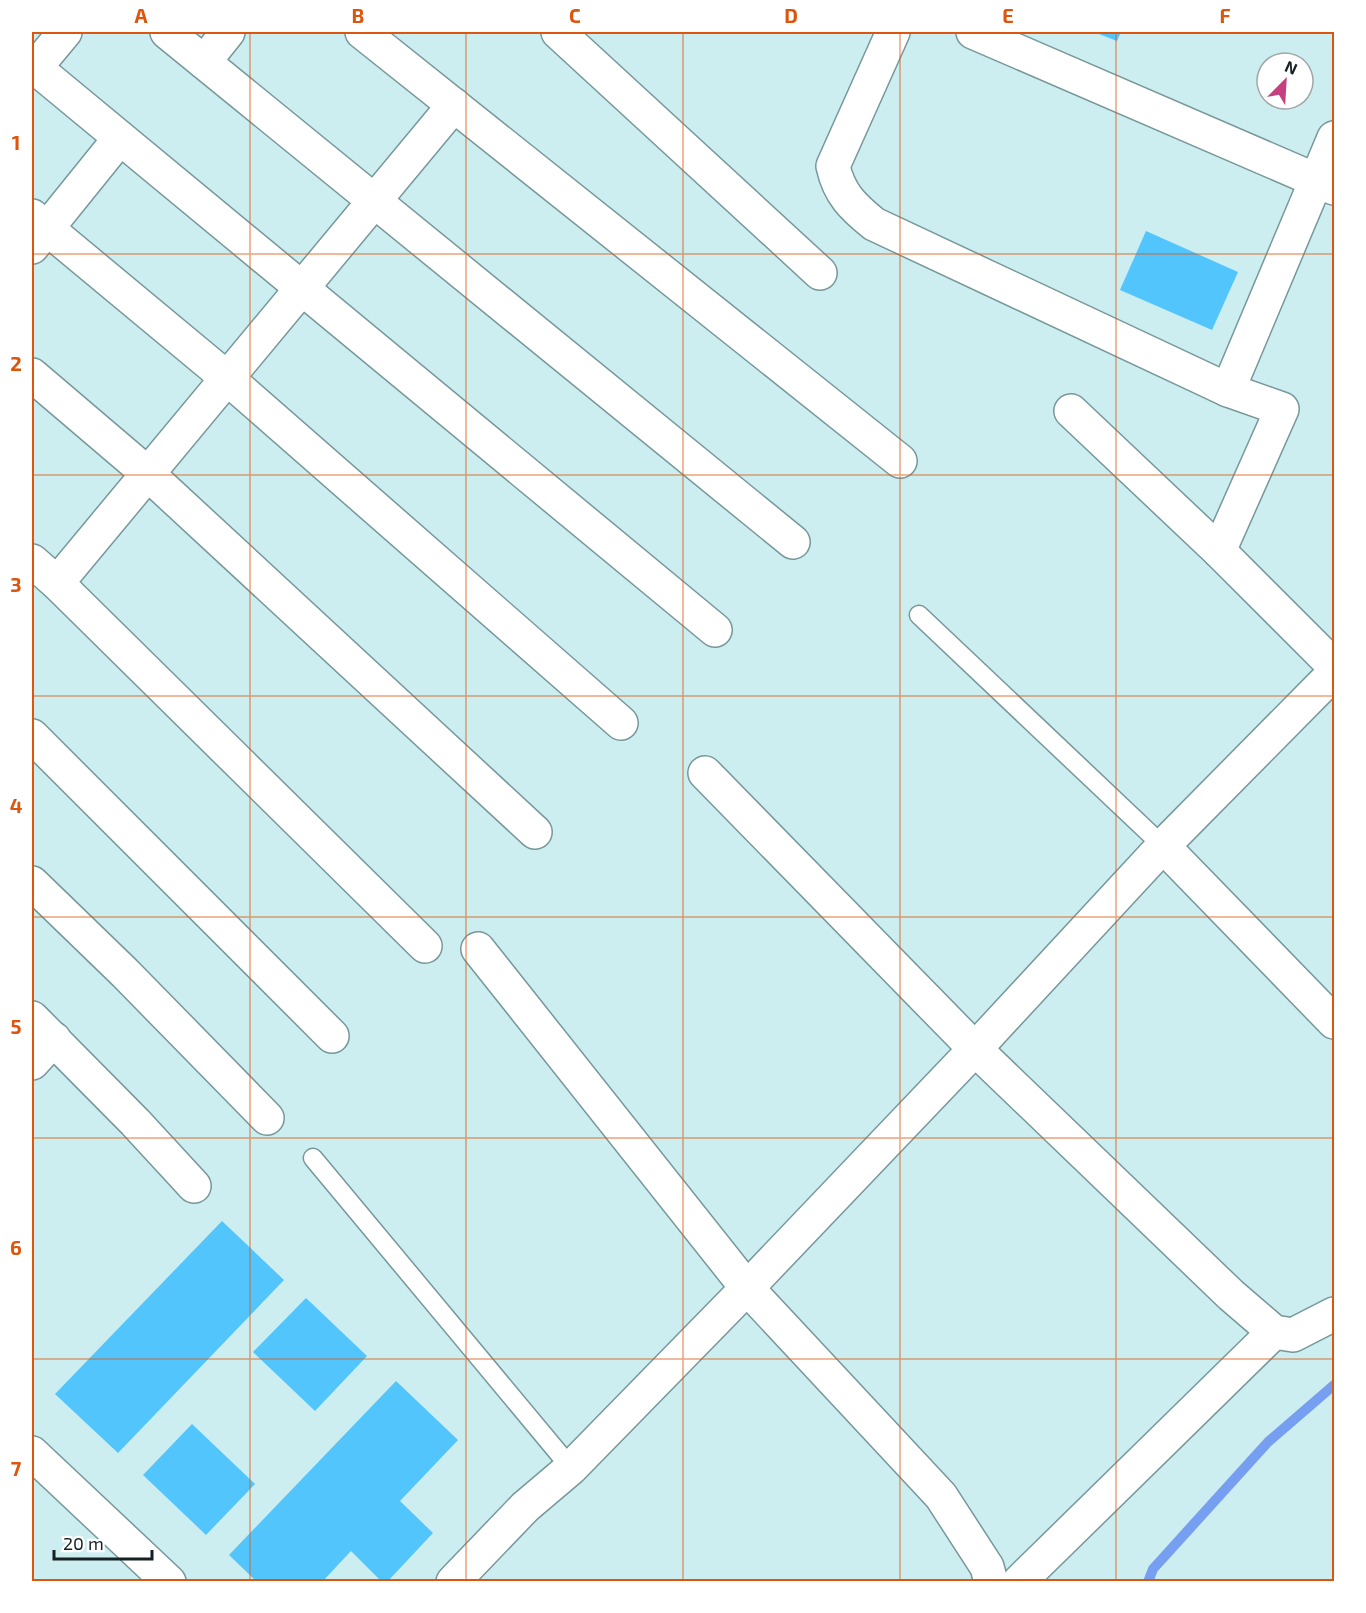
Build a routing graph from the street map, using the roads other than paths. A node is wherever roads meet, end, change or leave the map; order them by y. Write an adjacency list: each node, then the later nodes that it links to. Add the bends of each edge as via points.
1 (65, 32): 9 (street)
2 (167, 32): 8 (street)
3 (228, 32): 8 (street)
4 (362, 32): 10 (street)
5 (558, 32): 16 (street)
6 (893, 32): 20 (street, via 833,166 837,184 850,204 874,224)
7 (973, 32): 13 (street)
8 (204, 62): 14 (street)
9 (33, 66): 11 (street)
10 (454, 105): 14 (street); 22 (street)
11 (120, 138): 15 (street); 17 (street)
12 (1335, 138): 13 (street)
13 (1326, 184): 20 (street)
14 (373, 200): 17 (street); 24 (street)
15 (36, 231): 19 (street)
16 (820, 273)
17 (301, 288): 19 (street); 29 (street)
18 (32, 375): 23 (street)
19 (227, 378): 23 (street); 32 (street)
20 (1228, 390): 25 (street, via 1282,409)
21 (1071, 411): 25 (street)
22 (900, 461)
23 (147, 473): 27 (street); 35 (street)
24 (793, 542)
25 (1219, 550): 30 (street)
26 (32, 561): 27 (street)
27 (57, 583): 38 (street)
28 (920, 615): 36 (lane)
29 (715, 630)
30 (1335, 666)
31 (1335, 674): 36 (street)
32 (621, 723)
33 (32, 736): 42 (street)
34 (705, 773): 43 (street)
35 (535, 832)
36 (1164, 846): 40 (street); 43 (street)
37 (32, 883): 45 (street)
38 (425, 946)
39 (478, 949): 48 (street)
40 (1335, 1022)
41 (43, 1028): 44 (street); 47 (street)
42 (332, 1036)
43 (975, 1049): 48 (street); 50 (street, via 1222,1287)
44 (32, 1063)
45 (267, 1118)
46 (313, 1158): 52 (lane)
47 (194, 1186)
48 (747, 1288): 52 (street); 55 (street, via 941,1496 987,1567)
49 (1335, 1314): 50 (street, via 1293,1335)
50 (1274, 1332): 56 (street)
51 (32, 1453): 53 (street)
52 (562, 1475): 54 (street)
53 (169, 1581)
54 (453, 1581)
55 (991, 1581)
56 (1019, 1581)

